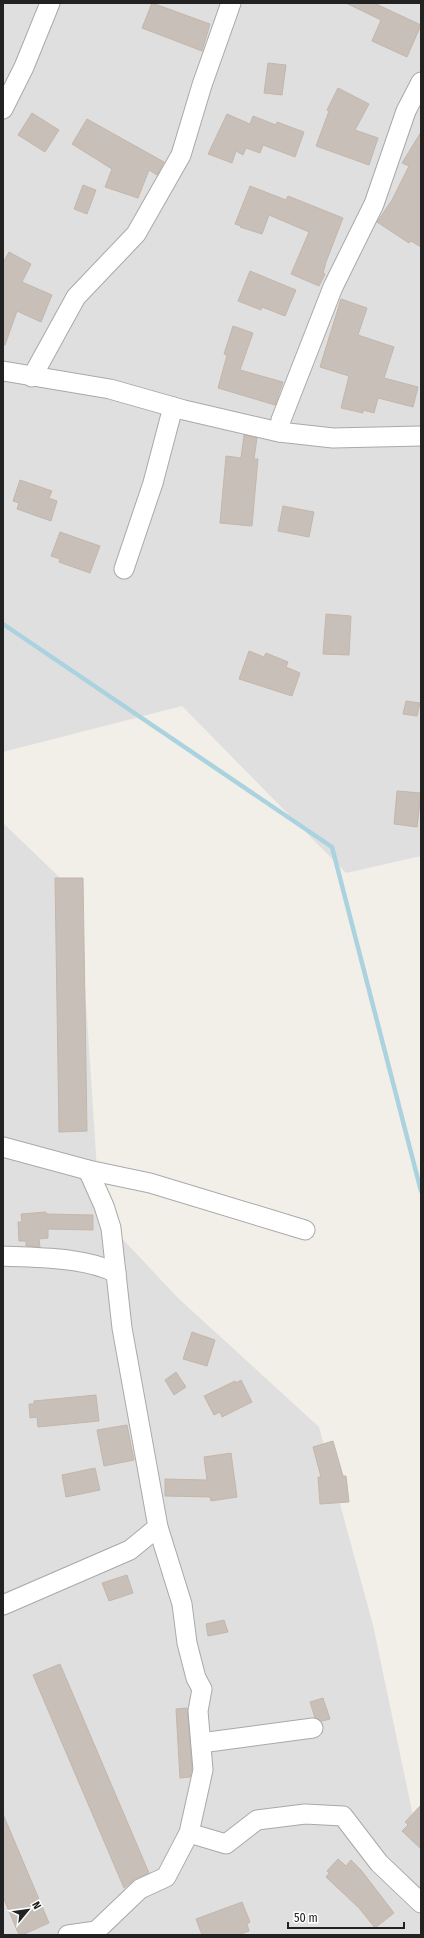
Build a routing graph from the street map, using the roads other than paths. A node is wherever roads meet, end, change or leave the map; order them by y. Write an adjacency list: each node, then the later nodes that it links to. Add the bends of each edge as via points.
1 (50, 3): 4 (street, via 24,67)
2 (231, 3): 6 (street, via 202,85 181,156 136,234 76,297)
3 (421, 84): 8 (street, via 406,111 374,204 333,287 286,407)
4 (3, 109)
5 (3, 371): 6 (street)
6 (32, 377): 7 (street, via 110,389)
7 (173, 406): 8 (street); 10 (street, via 153,483)
8 (279, 432): 9 (street, via 333,438)
9 (421, 436)
10 (124, 569)
11 (3, 1147): 12 (street)
12 (88, 1170): 13 (street, via 150,1183); 15 (street, via 111,1228)
13 (305, 1230)
14 (3, 1256): 15 (street, via 61,1260 104,1267)
15 (116, 1273): 16 (street, via 122,1328)
16 (158, 1527): 17 (street, via 130,1550); 19 (street, via 182,1604 196,1678 202,1689 198,1711)
17 (3, 1605)
18 (313, 1728): 19 (street)
19 (200, 1743): 20 (street, via 203,1770)
20 (189, 1832): 21 (street, via 226,1844 257,1820 305,1814 343,1816 379,1863); 22 (street, via 166,1877 140,1889 96,1931)
21 (421, 1903)
22 (68, 1935)

